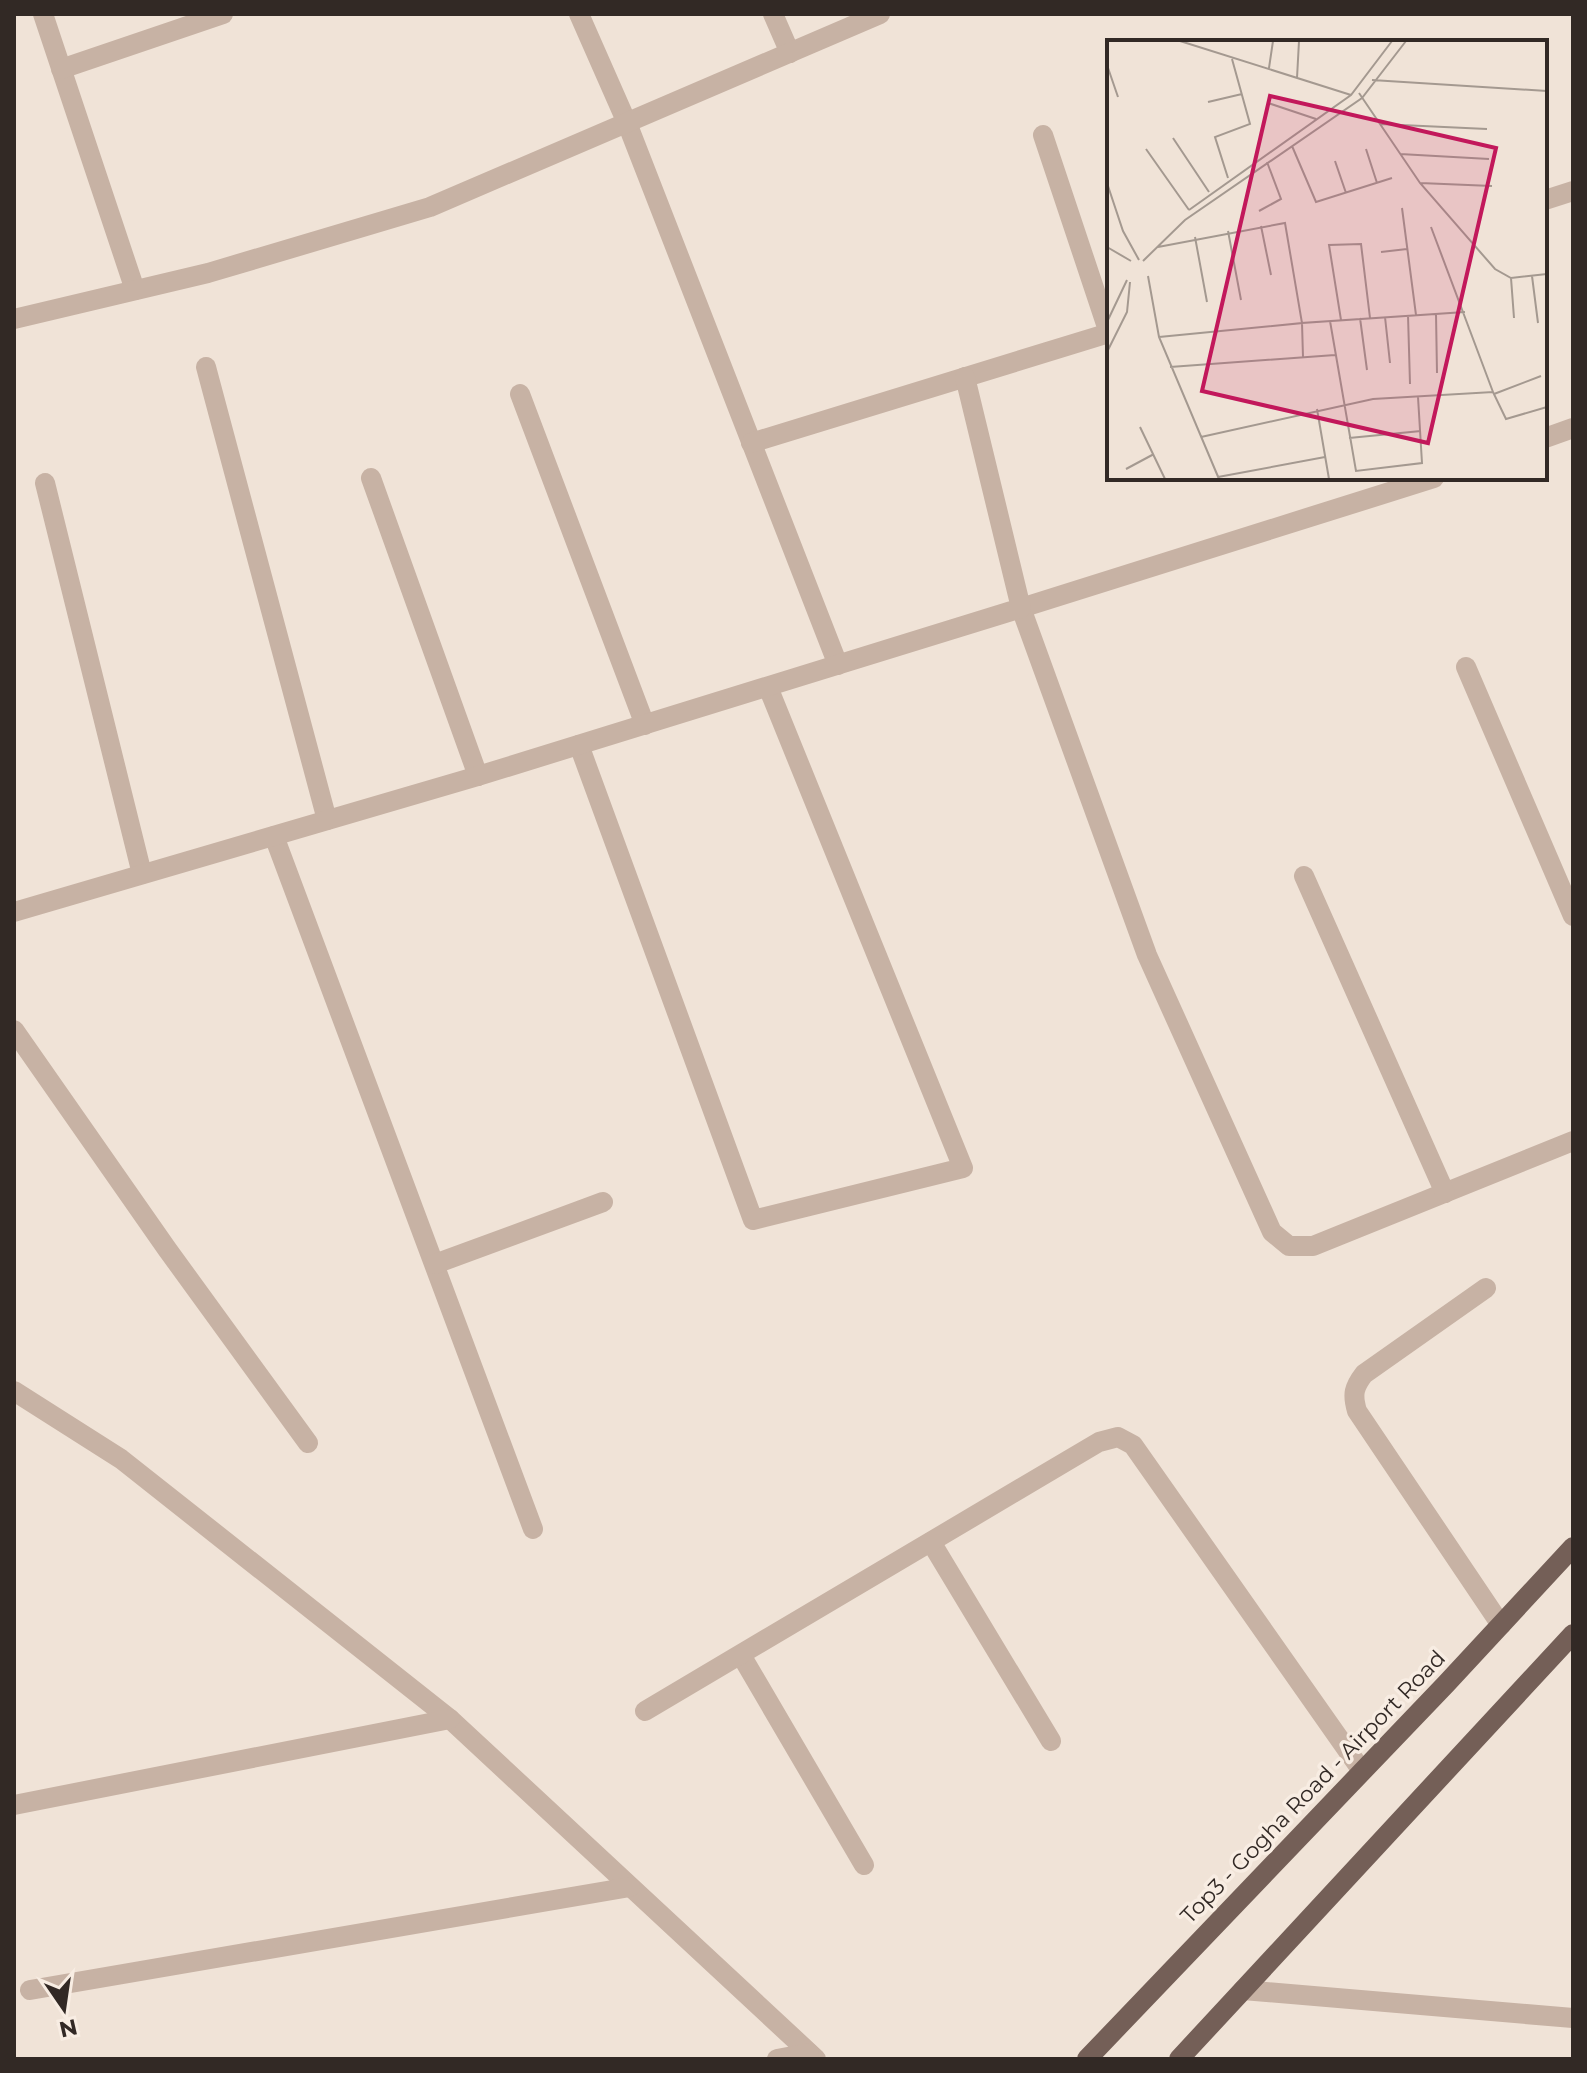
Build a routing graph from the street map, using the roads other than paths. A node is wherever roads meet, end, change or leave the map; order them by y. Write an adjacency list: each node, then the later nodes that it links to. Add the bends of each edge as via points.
1 (43, 14): 7 (street)
2 (223, 14): 7 (street)
3 (579, 14): 8 (street)
4 (773, 14): 6 (street)
5 (880, 14): 6 (street)
6 (790, 53): 8 (street)
7 (61, 69): 12 (street)
8 (627, 123): 12 (street, via 430,207); 21 (street)
9 (1043, 135): 14 (street)
10 (1573, 191): 11 (street)
11 (1547, 199)
12 (135, 290): 13 (street)
13 (14, 319)
14 (1107, 327)
15 (1107, 334): 17 (street)
16 (206, 367): 32 (street)
17 (965, 377): 21 (street); 25 (street)
18 (520, 394): 29 (street)
19 (1573, 428): 20 (street)
20 (1547, 437)
21 (751, 443): 26 (street)
22 (371, 478): 31 (street)
23 (1428, 480): 25 (street)
24 (45, 483): 34 (street)
25 (1021, 608): 26 (street); 40 (street, via 1147,955 1272,1232 1289,1246 1313,1246)
26 (838, 665): 28 (street)
27 (1466, 667): 37 (street)
28 (768, 687): 29 (street); 30 (street, via 963,1168 753,1220)
29 (645, 725): 30 (street)
30 (579, 745): 31 (street)
31 (478, 776): 32 (street)
32 (327, 820): 33 (street)
33 (274, 836): 34 (street); 42 (street)
34 (142, 874): 36 (street)
35 (1304, 876): 40 (street)
36 (14, 912)
37 (1573, 916)
38 (14, 1030): 45 (street)
39 (1573, 1141): 40 (street)
40 (1445, 1193)
41 (603, 1202): 42 (street)
42 (435, 1264): 46 (street)
43 (1486, 1288): 49 (street, via 1364,1374 1353,1397 1357,1411)
44 (14, 1391): 53 (street, via 121,1459)
45 (308, 1443)
46 (533, 1529)
47 (931, 1542): 51 (street); 54 (street); 55 (street, via 1099,1442 1118,1437 1133,1445)
48 (1573, 1547): 49 (main road, Top3 - Gogha Road - Airport Road)
49 (1501, 1625): 55 (main road, Top3 - Gogha Road - Airport Road)
50 (1573, 1634): 60 (main road)
51 (741, 1655): 52 (street); 57 (street)
52 (645, 1711)
53 (450, 1719): 56 (street); 58 (street)
54 (1051, 1741)
55 (1362, 1771): 64 (main road, Top3 - Gogha Road - Airport Road)
56 (14, 1805)
57 (864, 1865)
58 (630, 1887): 59 (street); 62 (street)
59 (30, 1990)
60 (1243, 1990): 61 (street); 65 (main road)
61 (1573, 2018)
62 (812, 2056): 63 (street)
63 (777, 2059)
64 (1087, 2059)
65 (1179, 2059)

